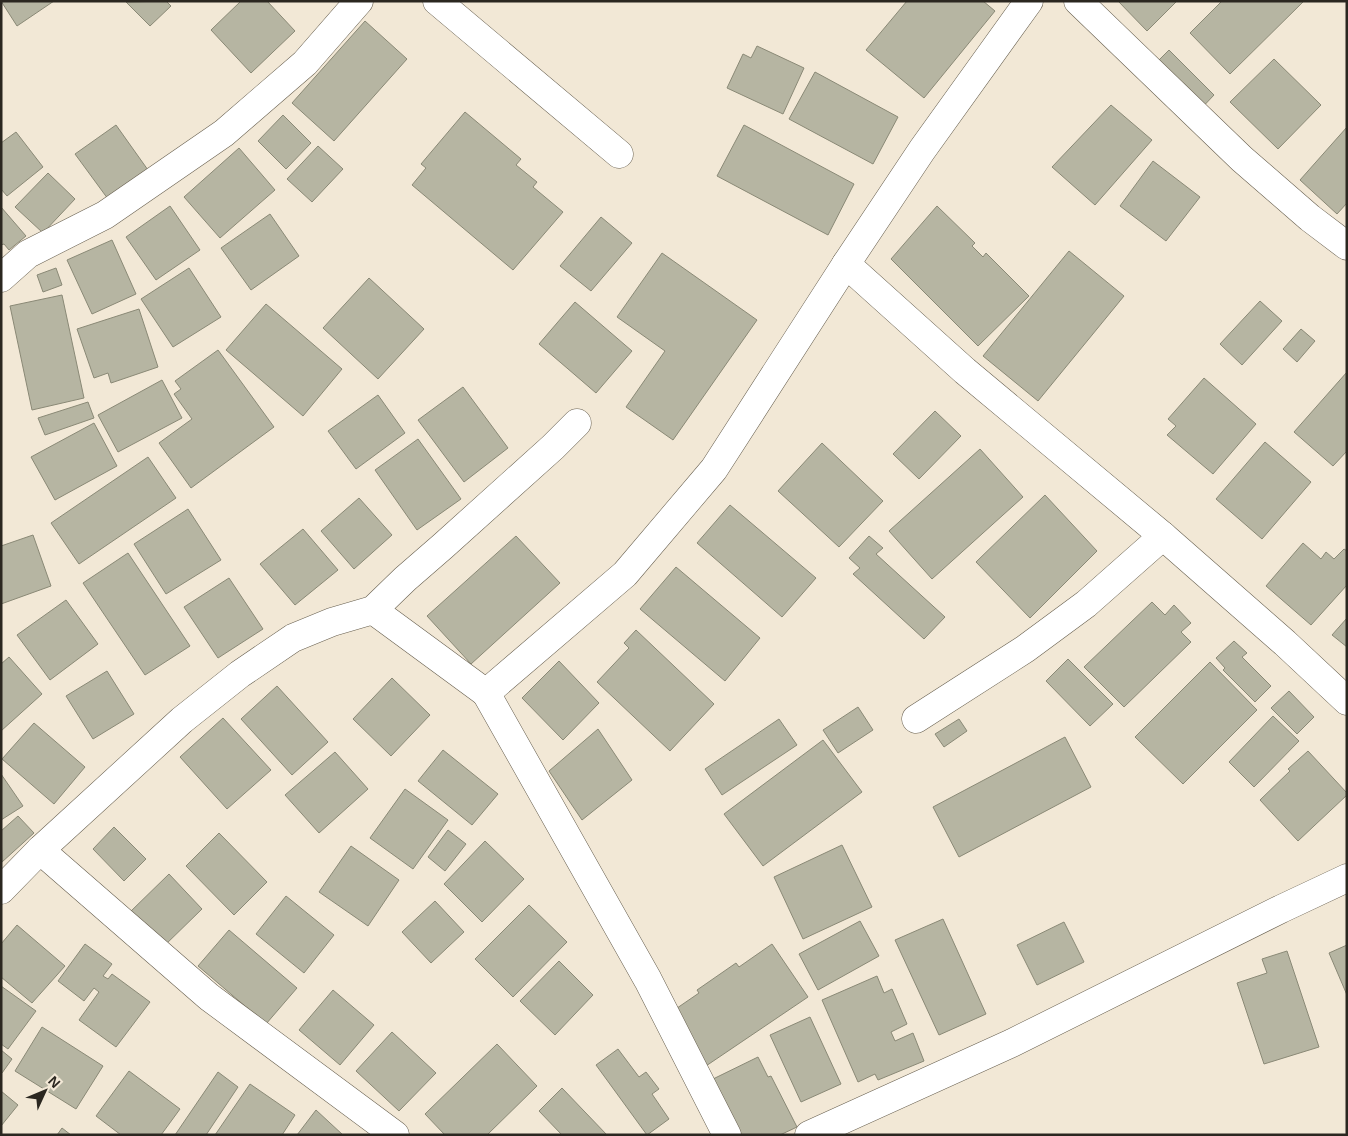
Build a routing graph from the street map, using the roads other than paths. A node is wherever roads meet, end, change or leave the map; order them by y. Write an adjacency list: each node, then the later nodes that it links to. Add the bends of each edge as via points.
1 (359, 1): 8 (street, via 305,63 224,133 106,216 28,254)
2 (437, 1): 5 (street)
3 (1029, 1): 7 (street, via 922,150)
4 (1078, 1): 6 (street, via 1242,159)
5 (619, 154)
6 (1347, 246)
7 (846, 264): 10 (street, via 965,372); 12 (street, via 714,469 625,574)
8 (1, 278)
9 (577, 423): 11 (street)
10 (1163, 536): 13 (street); 14 (street, via 1086,604 1025,649)
11 (373, 610): 12 (street); 15 (street, via 293,638 240,674 182,720)
12 (486, 693): 19 (street, via 648,980)
13 (1347, 701)
14 (916, 719)
15 (40, 850): 17 (street); 18 (street, via 209,996)
16 (1347, 878): 20 (street, via 1012,1043)
17 (3, 885)
18 (395, 1135)
19 (727, 1135)
20 (809, 1135)

